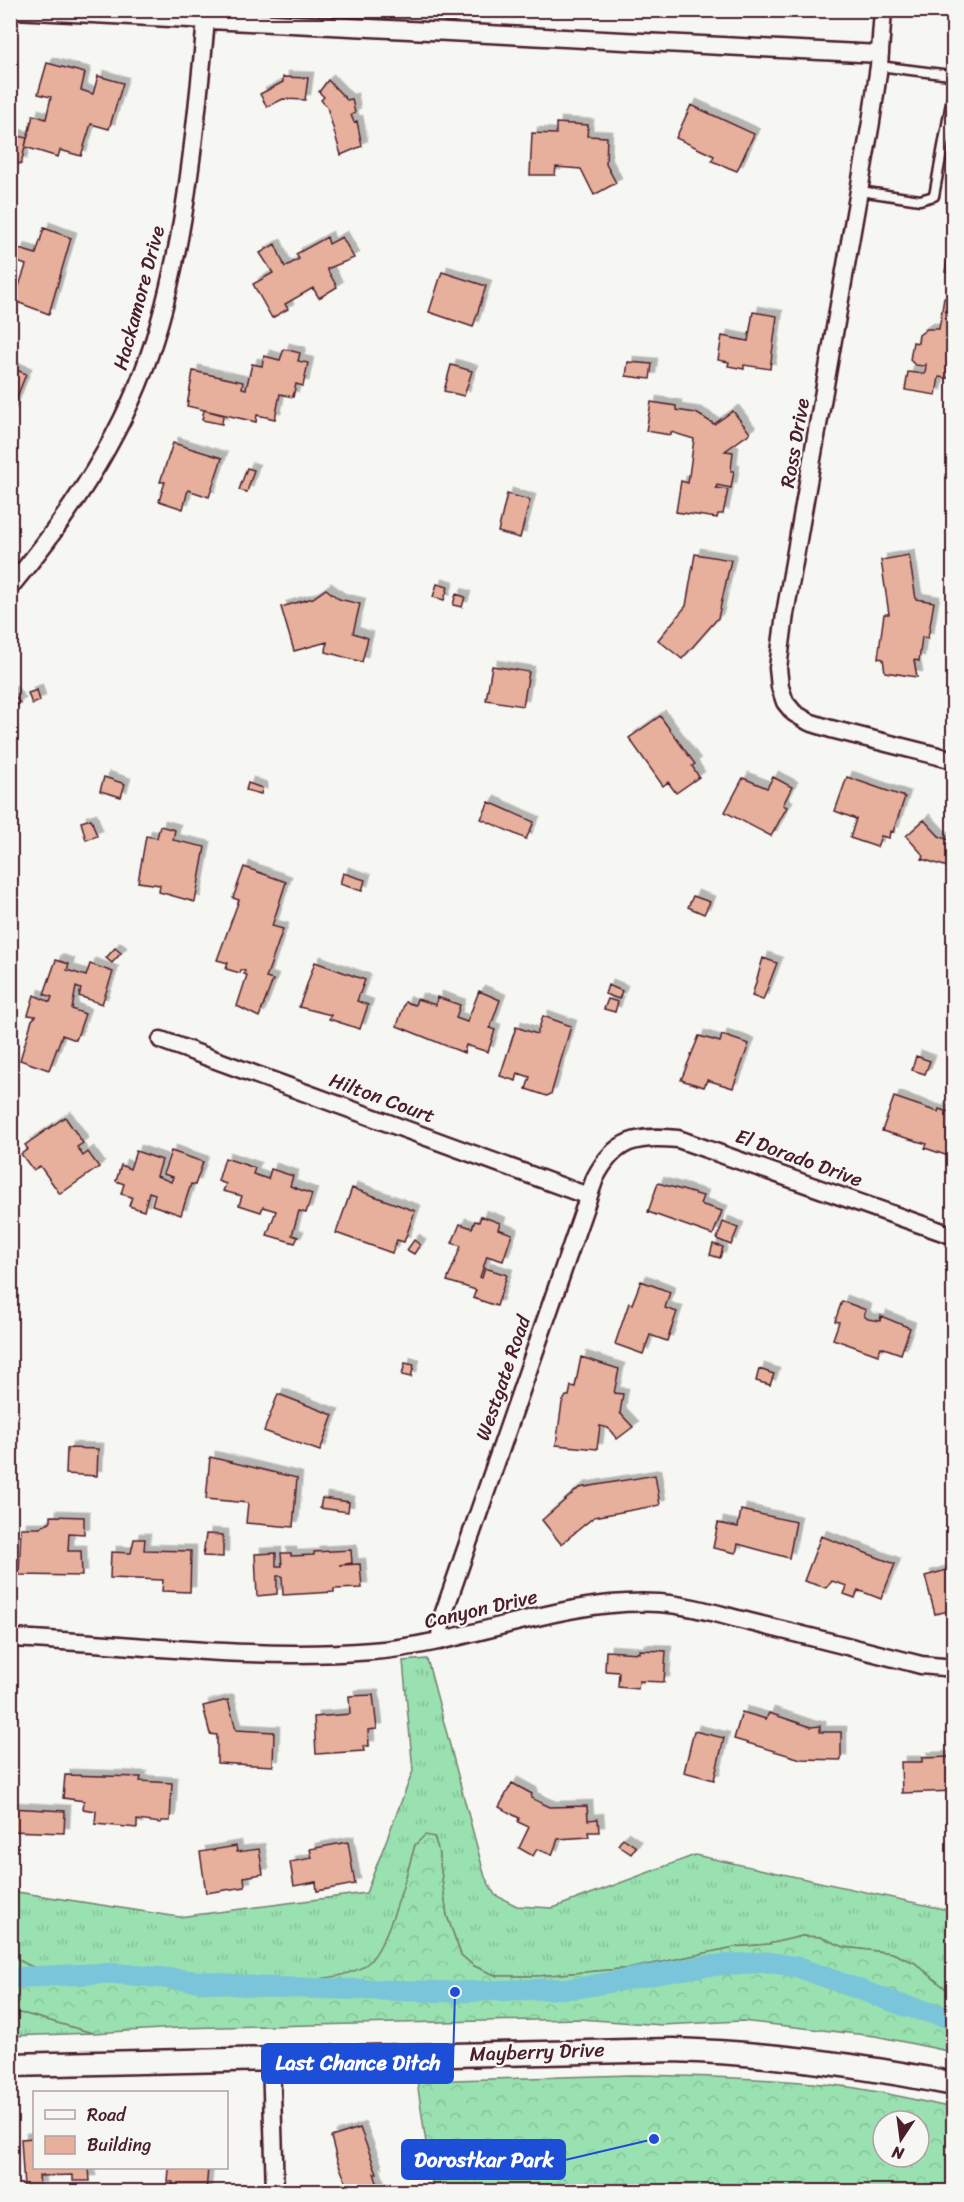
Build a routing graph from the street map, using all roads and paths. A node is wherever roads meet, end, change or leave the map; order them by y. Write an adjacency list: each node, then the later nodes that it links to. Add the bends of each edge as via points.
1 (15, 10): 3 (street)
2 (883, 10): 4 (street, Ross Drive)
3 (206, 20): 4 (street); 8 (street, Hackamore Drive, via 184,205 158,326 139,383 94,473)
4 (880, 60): 5 (lane, via 950,75); 7 (street, Ross Drive)
5 (954, 80)
6 (954, 86): 7 (lane, via 934,196 920,201)
7 (860, 191): 9 (street, Ross Drive, via 786,615 778,668 780,687 785,702 808,722)
8 (10, 587)
9 (954, 760)
10 (161, 1040): 12 (street, Hilton Court)
11 (628, 1141): 12 (street, Westgate Road, via 602,1164); 13 (street, El Dorado Drive, via 658,1137 697,1144)
12 (588, 1196): 15 (street, Westgate Road, via 441,1621)
13 (954, 1236)
14 (10, 1638): 15 (street, Canyon Drive, via 253,1654 374,1651)
15 (440, 1641): 16 (street, Canyon Drive, via 586,1606 662,1603 921,1665)
16 (954, 1668)
17 (271, 2059): 18 (main road, Mayberry Drive); 19 (main road, Mayberry Drive, via 616,2050 714,2052 844,2063); 20 (street)
18 (10, 2065)
19 (954, 2084)
20 (275, 2192)

